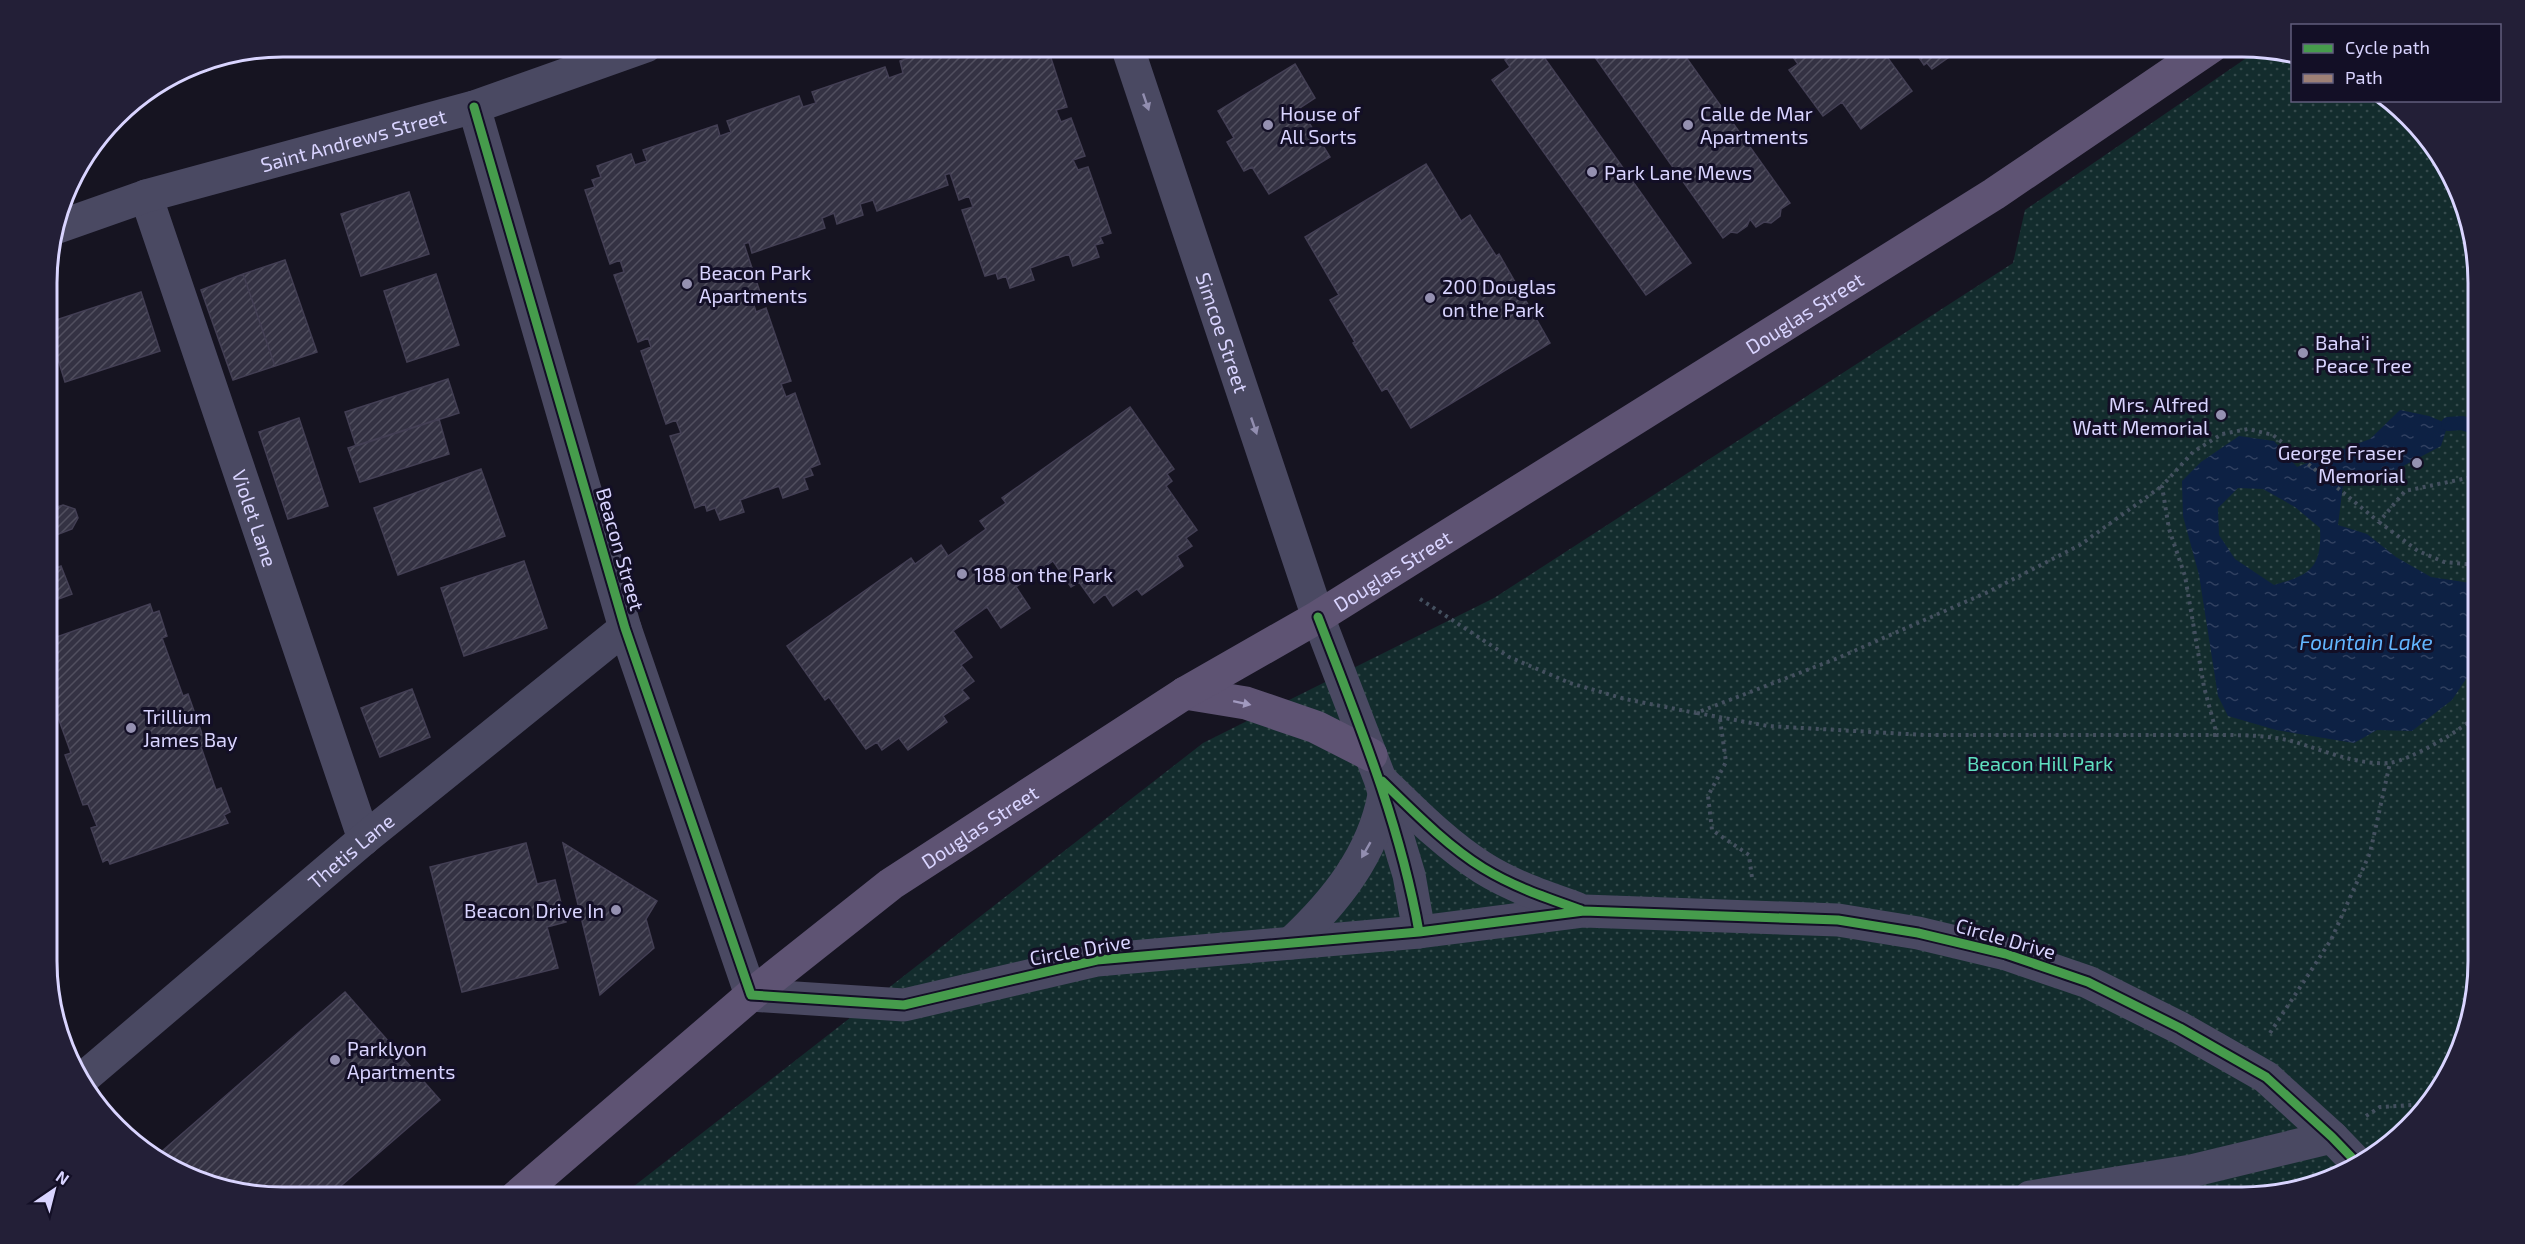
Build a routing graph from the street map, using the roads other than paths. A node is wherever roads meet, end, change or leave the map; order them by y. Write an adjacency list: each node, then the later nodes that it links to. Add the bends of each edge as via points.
1 (615, 57): 4 (street, Saint Andrews Street)
2 (1131, 57): 7 (street, Simcoe Street, one-way to 7)
3 (2196, 57): 7 (main road, Douglas Street, via 1994,194)
4 (474, 107): 5 (street, Saint Andrews Street); 8 (street, Beacon Street)
5 (147, 196): 6 (street, Saint Andrews Street); 11 (street, Violet Lane)
6 (65, 224)
7 (1318, 618): 9 (main road, Douglas Street); 10 (street, Circle Drive)
8 (625, 628): 11 (street, Thetis Lane); 15 (street, Beacon Street)
9 (1185, 693): 10 (main road, one-way to 10, via 1246,703 1316,727); 15 (main road, Douglas Street, via 891,884)
10 (1378, 776): 12 (street, Circle Drive, via 1428,825 1482,867 1531,893); 13 (street, Circle Drive, via 1409,875); 14 (street, one-way to 14, via 1380,819 1369,845 1322,914)
11 (364, 839): 16 (street, Thetis Lane)
12 (1584, 911): 13 (street, Circle Drive); 17 (street, Circle Drive, via 1838,920 1918,933 2006,954 2088,982 2180,1028 2266,1077)
13 (1419, 932): 14 (street, Circle Drive)
14 (1291, 943): 15 (street, Circle Drive, via 1097,960 904,1005)
15 (751, 995): 19 (main road, Douglas Street)
16 (87, 1075)
17 (2332, 1137): 18 (street, Circle Drive); 20 (street, via 2191,1171)
18 (2353, 1158)
19 (528, 1187)
20 (2092, 1187)

